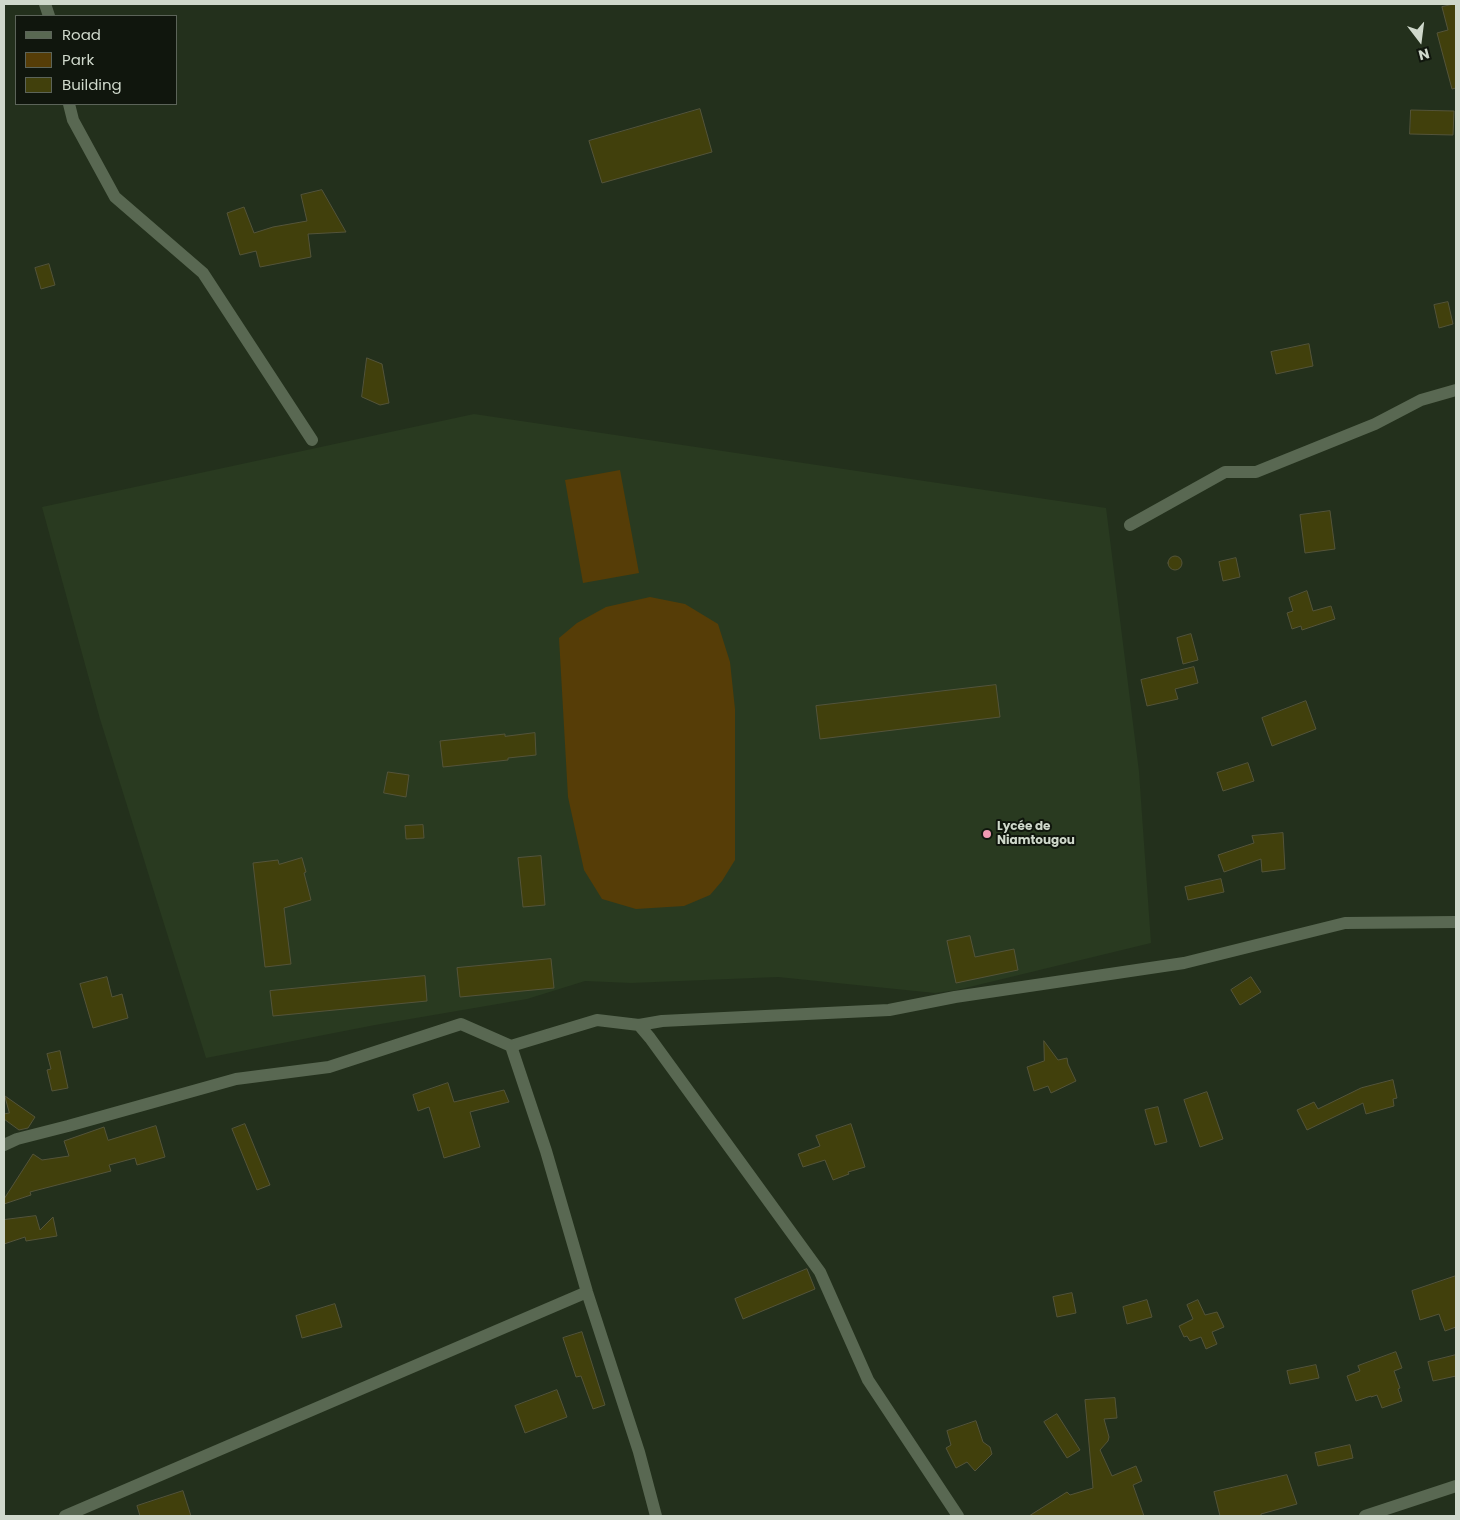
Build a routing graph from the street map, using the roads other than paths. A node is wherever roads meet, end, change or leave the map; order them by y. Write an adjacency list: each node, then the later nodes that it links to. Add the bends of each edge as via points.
1 (70, 105): 3 (street, via 73,120 115,197 203,273)
2 (1456, 390): 4 (street, via 1421,400 1375,424 1256,472 1226,472)
3 (312, 440)
4 (1130, 525)
5 (1456, 922): 6 (street, via 1345,923 1184,963 889,1010 662,1021)
6 (639, 1025): 7 (street, via 598,1020); 13 (street, via 820,1272 868,1380)
7 (511, 1046): 8 (street, via 461,1024 329,1067 236,1079 17,1139); 9 (street)
8 (4, 1146)
9 (587, 1292): 11 (street); 12 (street, via 639,1452)
10 (1456, 1486): 14 (street)
11 (65, 1516)
12 (656, 1516)
13 (958, 1516)
14 (1365, 1516)

